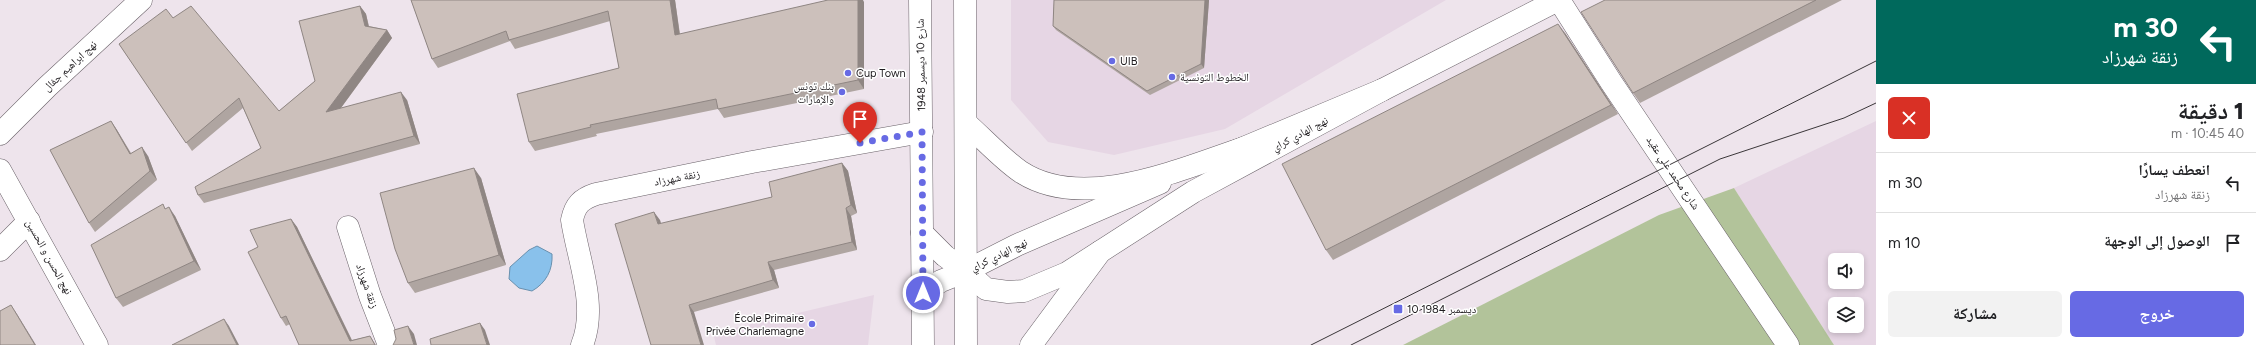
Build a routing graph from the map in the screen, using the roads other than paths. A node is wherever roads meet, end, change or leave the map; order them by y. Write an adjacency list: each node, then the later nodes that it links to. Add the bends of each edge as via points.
1 (141, 0): 8 (street, نهج ابراهيم جفال)
2 (920, 0): 7 (street, شارع 10 ديسمبر 1948)
3 (965, 0): 6 (street)
4 (1558, 0): 5 (street, نهج الهادي كراي); 24 (street, شارع محمد علي عقيد)
5 (1382, 90): 9 (street, نهج الهادي كراي); 15 (street, نهج الهادي كراي, via 1193,192)
6 (966, 124): 9 (street, via 1021,172 1048,185 1091,189 1168,173); 16 (street)
7 (922, 132): 13 (street, شارع 10 ديسمبر 1948); 20 (street, زنقة شهرزاد, via 752,162 582,199 575,208 572,220 587,296 587,333)
8 (0, 134)
9 (1247, 147): 16 (street, نهج الهادي كراي, via 1098,208)
10 (0, 170): 11 (street, نهج الحسن و الحسين)
11 (29, 221): 14 (street); 18 (street, نهج الحسن و الحسين)
12 (348, 227): 19 (street, زنقة شهرزاد, via 370,296)
13 (922, 233): 16 (street, via 945,256); 17 (street, شارع 10 ديسمبر 1948)
14 (0, 250)
15 (1100, 252): 16 (street, نهج الهادي كراي, via 1067,273 1024,291 986,289); 23 (street)
16 (966, 271): 17 (street, via 941,281); 22 (street)
17 (923, 293): 21 (street, شارع 10 ديسمبر 1948)
18 (97, 345)
19 (390, 345)
20 (582, 345)
21 (923, 345)
22 (966, 345)
23 (1031, 345)
24 (1788, 345)

